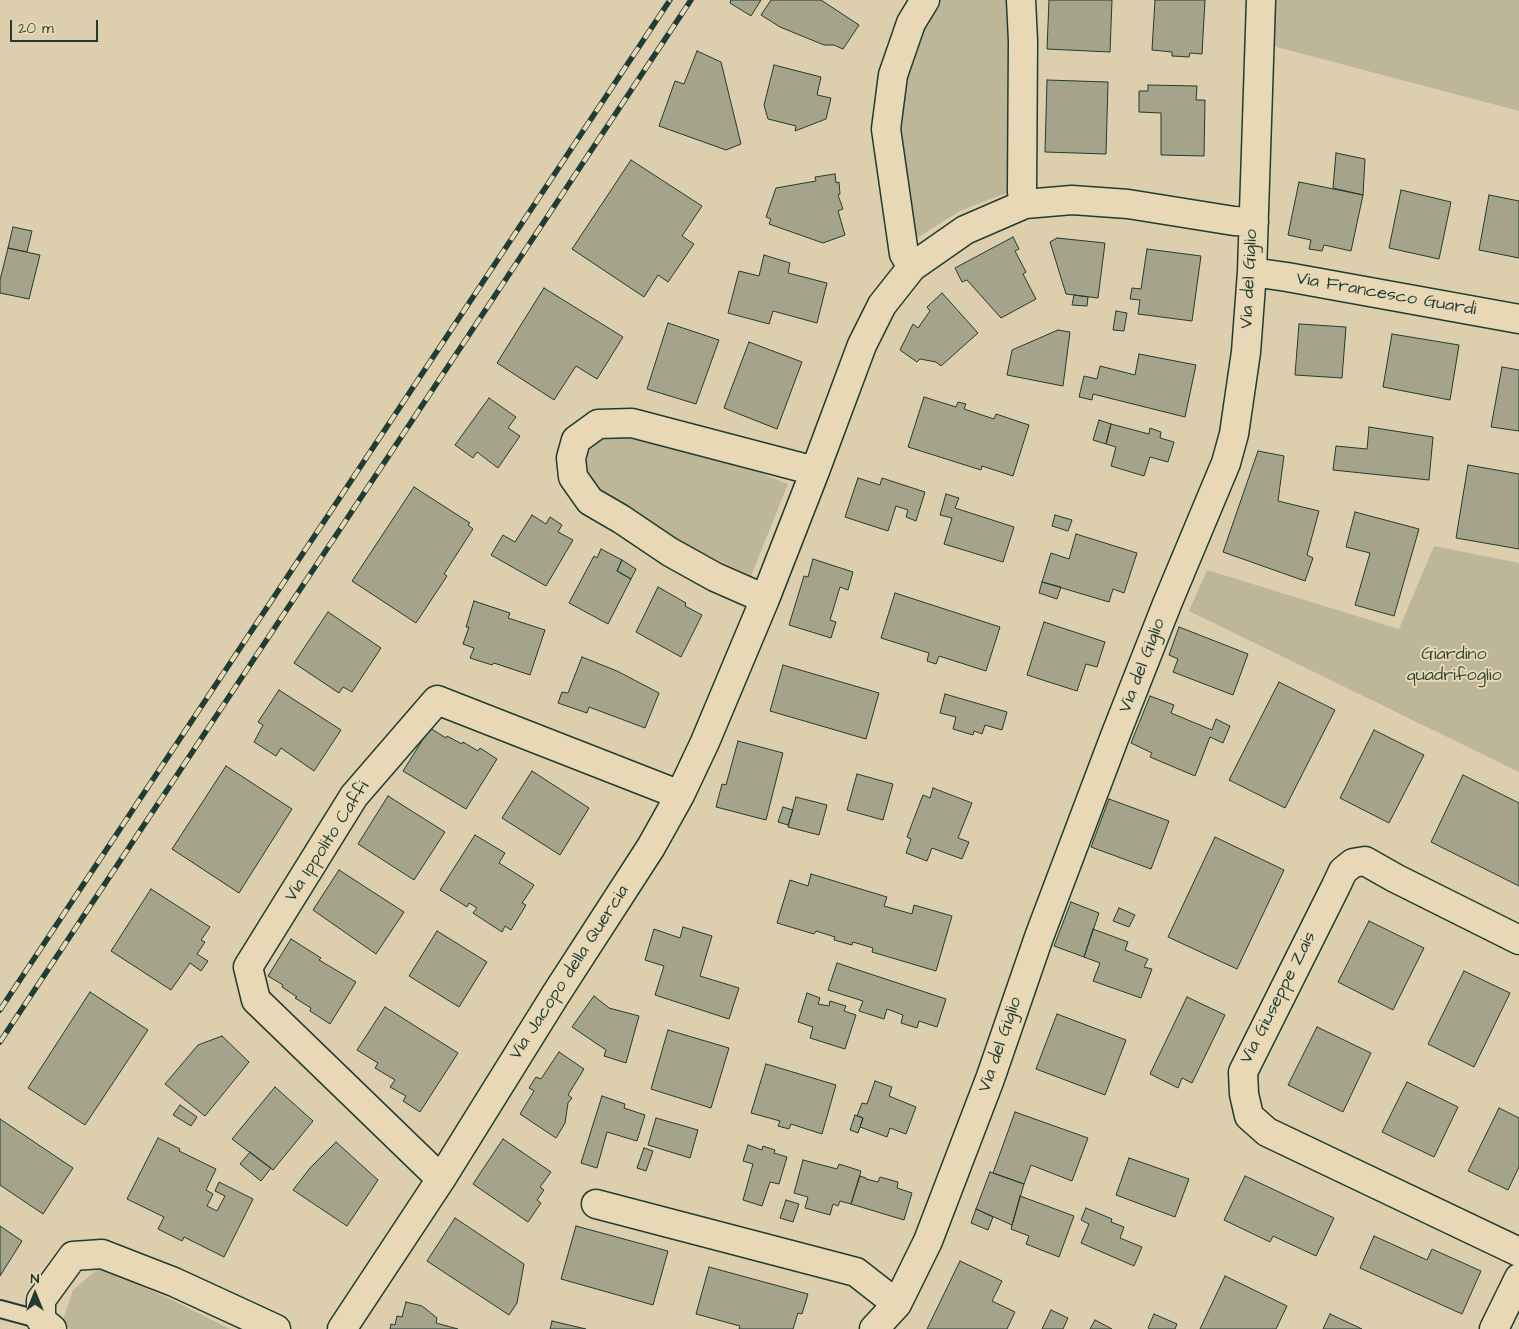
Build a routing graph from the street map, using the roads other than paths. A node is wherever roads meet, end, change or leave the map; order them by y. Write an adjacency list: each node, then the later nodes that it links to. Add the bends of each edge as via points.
1 (925, 0): 6 (street, via 911,23 894,75 886,129 904,254)
2 (1021, 0): 4 (street, via 1022,192)
3 (1261, 0): 5 (street, Via del Giglio)
4 (1025, 204): 5 (street, Via Jacopo della Quercia, via 1072,200 1128,204); 6 (street, Via Jacopo della Quercia, via 965,230)
5 (1254, 222): 7 (street, Via del Giglio)
6 (912, 267): 9 (street, Via Jacopo della Quercia, via 882,305 862,345)
7 (1252, 272): 8 (street, Via Francesco Guardi); 17 (street, Via del Giglio, via 1246,352 1234,434 1226,463 1115,736 928,1241)
8 (1519, 319)
9 (815, 471): 10 (street, Via Jacopo della Quercia); 10 (street, via 632,423 598,424 576,440 571,458 573,477 590,501 670,552)
10 (765, 599): 11 (street, Via Jacopo della Quercia)
11 (680, 795): 13 (street, Via Jacopo della Quercia, via 651,847); 13 (street, Via Ippolito Caffi, via 437,700 354,796 248,967 256,1000)
12 (1519, 940): 15 (street, Via Giuseppe Zais, via 1365,861 1353,863 1336,886 1243,1072 1250,1116 1267,1132)
13 (441, 1179): 21 (street, Via Jacopo della Quercia)
14 (596, 1204): 17 (street, via 856,1272)
15 (1519, 1252)
16 (1519, 1278): 23 (street)
17 (896, 1304): 22 (street, Via del Giglio)
18 (0, 1310): 19 (lane)
19 (46, 1325): 20 (street, via 41,1300 73,1256 102,1254 174,1282)
20 (276, 1329)
21 (342, 1329)
22 (874, 1329)
23 (1494, 1329)

